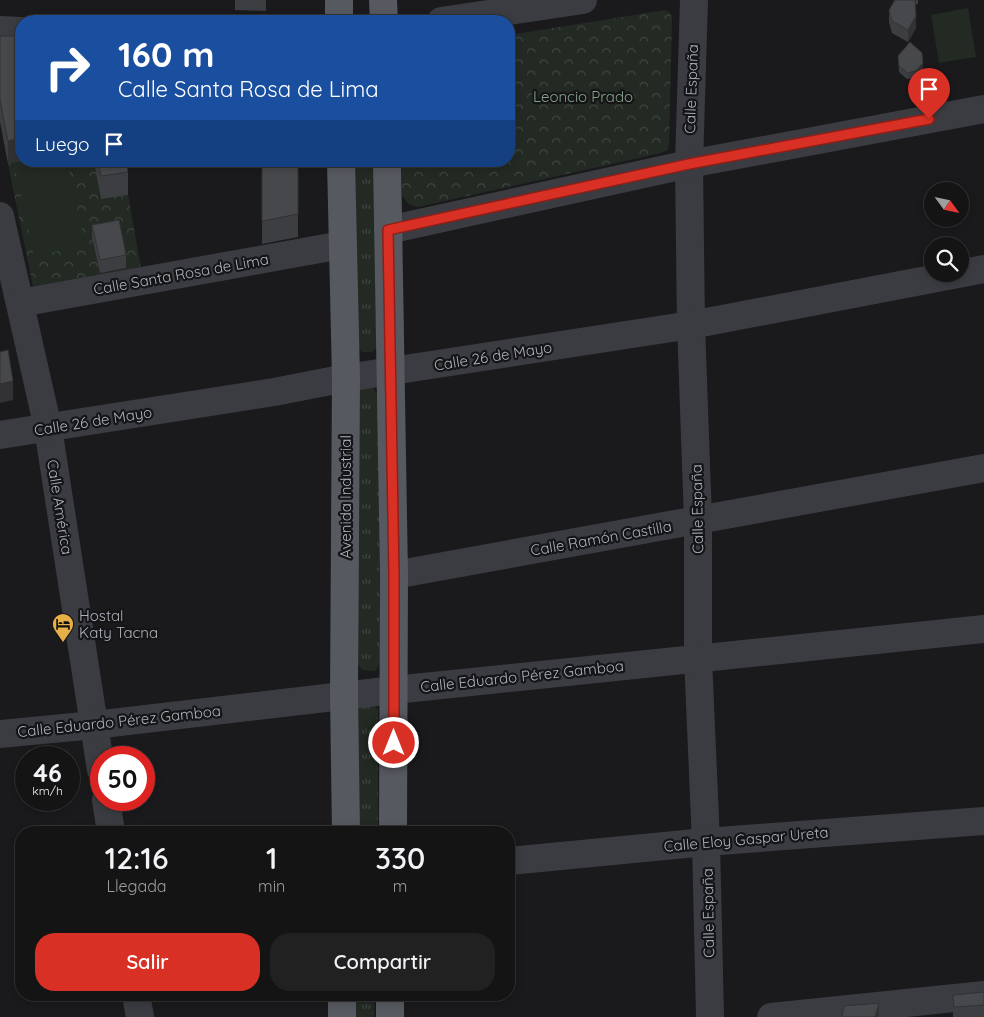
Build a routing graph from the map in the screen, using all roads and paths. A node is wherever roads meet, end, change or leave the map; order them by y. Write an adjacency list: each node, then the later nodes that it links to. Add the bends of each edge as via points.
1 (339, 0): 5 (main road)
2 (383, 0): 6 (main road)
3 (583, 0): 7 (street)
4 (694, 0): 11 (street, Calle España)
5 (339, 15)
6 (384, 15)
7 (482, 15)
8 (0, 30): 9 (street)
9 (15, 31)
10 (984, 109): 11 (street)
11 (689, 164): 15 (street); 19 (street, Calle España)
12 (341, 167): 16 (main road, Avenida Industrial)
13 (387, 167): 15 (main road)
14 (0, 216): 18 (street, Calle América)
15 (388, 230): 20 (main road)
16 (342, 245): 18 (street, Calle Santa Rosa de Lima); 21 (main road, Avenida Industrial)
17 (984, 270): 19 (street, Calle 26 de Mayo)
18 (20, 303): 22 (street, Calle América)
19 (692, 325): 20 (street, Calle 26 de Mayo); 25 (street, Calle España)
20 (390, 371): 21 (street, Calle 26 de Mayo); 26 (main road)
21 (346, 378): 22 (street, Calle 26 de Mayo); 30 (main road, Avenida Industrial)
22 (48, 428): 23 (street, Calle 26 de Mayo); 31 (street, Calle América)
23 (0, 436)
24 (984, 468): 25 (street, Calle Ramón Castilla)
25 (698, 520): 26 (street, Calle Ramón Castilla); 28 (street, Calle España)
26 (394, 575): 29 (main road)
27 (984, 629): 28 (street, Calle Eduardo Pérez Gamboa)
28 (698, 658): 29 (street, Calle Eduardo Pérez Gamboa); 39 (street, Calle España)
29 (394, 690): 30 (street, Calle Eduardo Pérez Gamboa); 38 (main road)
30 (344, 696): 31 (street, Calle Eduardo Pérez Gamboa); 37 (main road, Avenida Industrial)
31 (94, 725): 32 (street, Calle Eduardo Pérez Gamboa); 33 (street, Calle América)
32 (0, 734)
33 (97, 746)
34 (108, 811): 36 (street)
35 (984, 821): 39 (street, Calle Eloy Gaspar Ureta)
36 (110, 826)
37 (346, 826)
38 (393, 826)
39 (706, 842): 40 (street, Calle Eloy Gaspar Ureta); 48 (street, Calle España)
40 (515, 860)
41 (984, 995): 49 (street)
42 (137, 1001): 45 (street)
43 (342, 1001): 46 (main road)
44 (390, 1001): 47 (main road)
45 (140, 1017)
46 (342, 1017)
47 (390, 1017)
48 (710, 1017)
49 (772, 1017)

